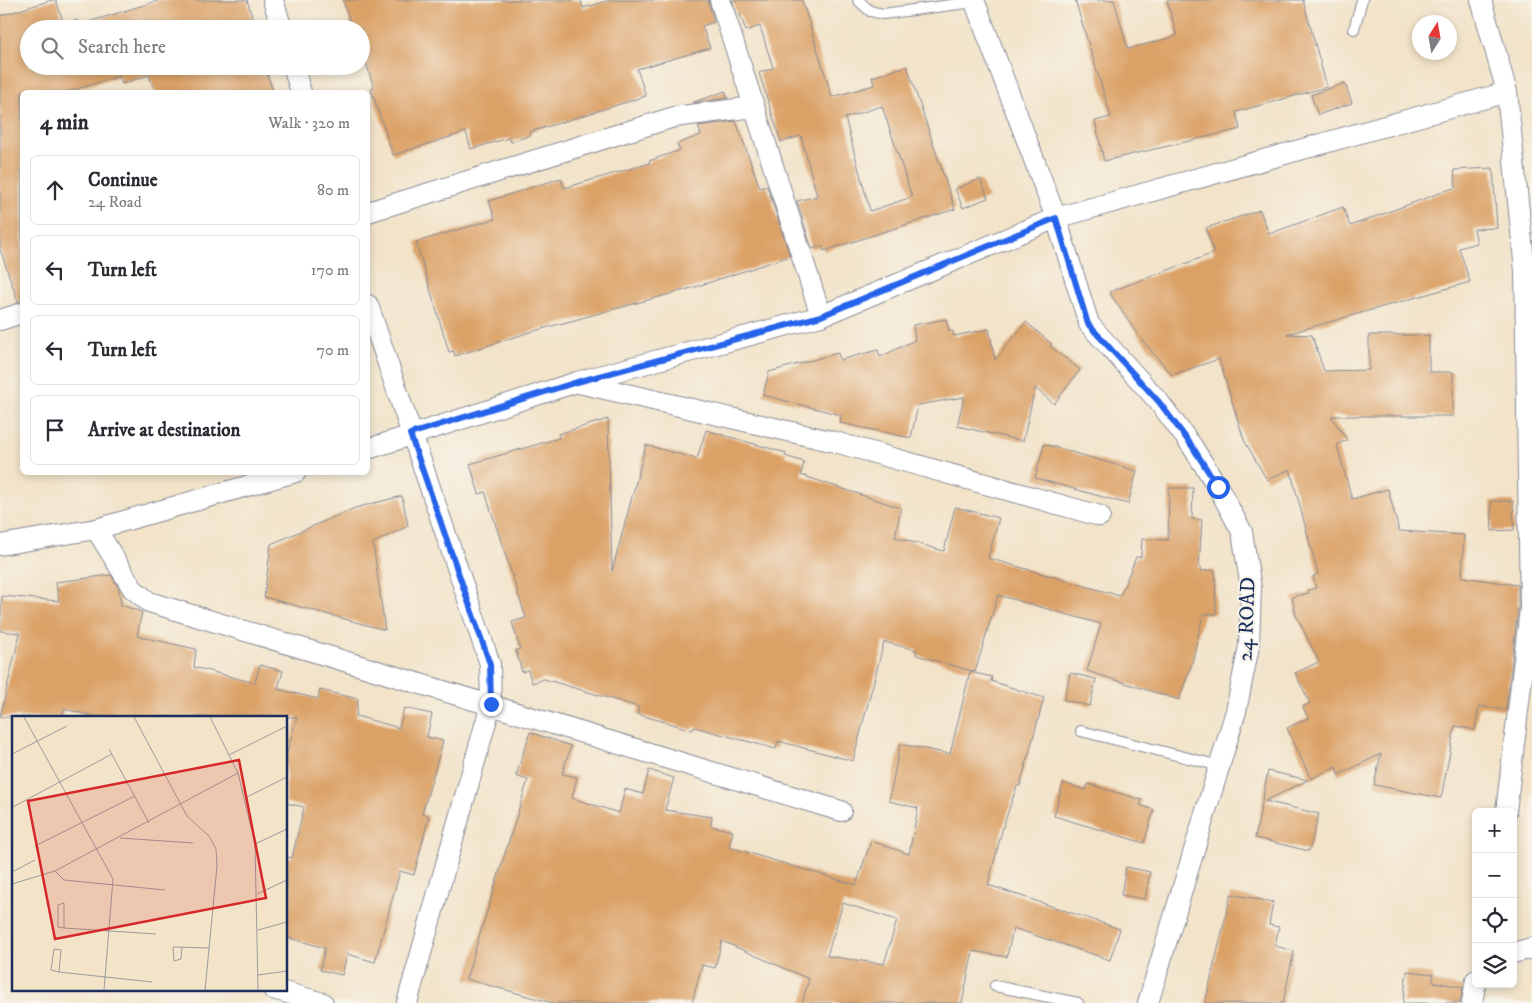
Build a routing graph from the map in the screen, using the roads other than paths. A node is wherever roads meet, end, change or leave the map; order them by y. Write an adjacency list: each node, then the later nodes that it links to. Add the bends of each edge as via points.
1 (273, 0): 7 (street)
2 (720, 0): 12 (street)
3 (858, 0): 6 (lane, via 870,11 883,14)
4 (1362, 0): 8 (lane)
5 (1481, 0): 11 (street)
6 (974, 1): 14 (street, 24 ROAD)
7 (279, 20)
8 (1354, 29)
9 (296, 75): 10 (street)
10 (300, 90)
11 (1507, 92): 14 (street); 15 (street)
12 (754, 107): 13 (street, via 674,117); 18 (street)
13 (370, 211)
14 (1056, 218): 18 (street); 30 (street, 24 ROAD, via 1088,324 1159,402 1192,446 1242,532 1251,588 1249,646 1236,711)
15 (1529, 270): 27 (street)
16 (370, 311): 21 (street)
17 (20, 315): 19 (street)
18 (821, 316): 20 (street)
19 (0, 320)
20 (577, 382): 21 (street); 24 (street, via 835,442)
21 (410, 434): 22 (street); 28 (street, via 490,664)
22 (370, 448)
23 (285, 475): 25 (street)
24 (1100, 516)
25 (96, 529): 26 (street); 28 (street, via 133,589 149,602)
26 (0, 545)
27 (1531, 609): 31 (street)
28 (491, 704): 32 (street); 39 (street)
29 (1081, 731): 30 (lane)
30 (1220, 766): 41 (street, 24 ROAD)
31 (1506, 808)
32 (841, 811)
33 (1532, 948): 34 (street)
34 (1517, 952)
35 (995, 986): 40 (lane)
36 (1475, 988): 42 (street)
37 (277, 990): 38 (street)
38 (323, 1003)
39 (407, 1003)
40 (1078, 1003)
41 (1148, 1003)
42 (1472, 1003)

